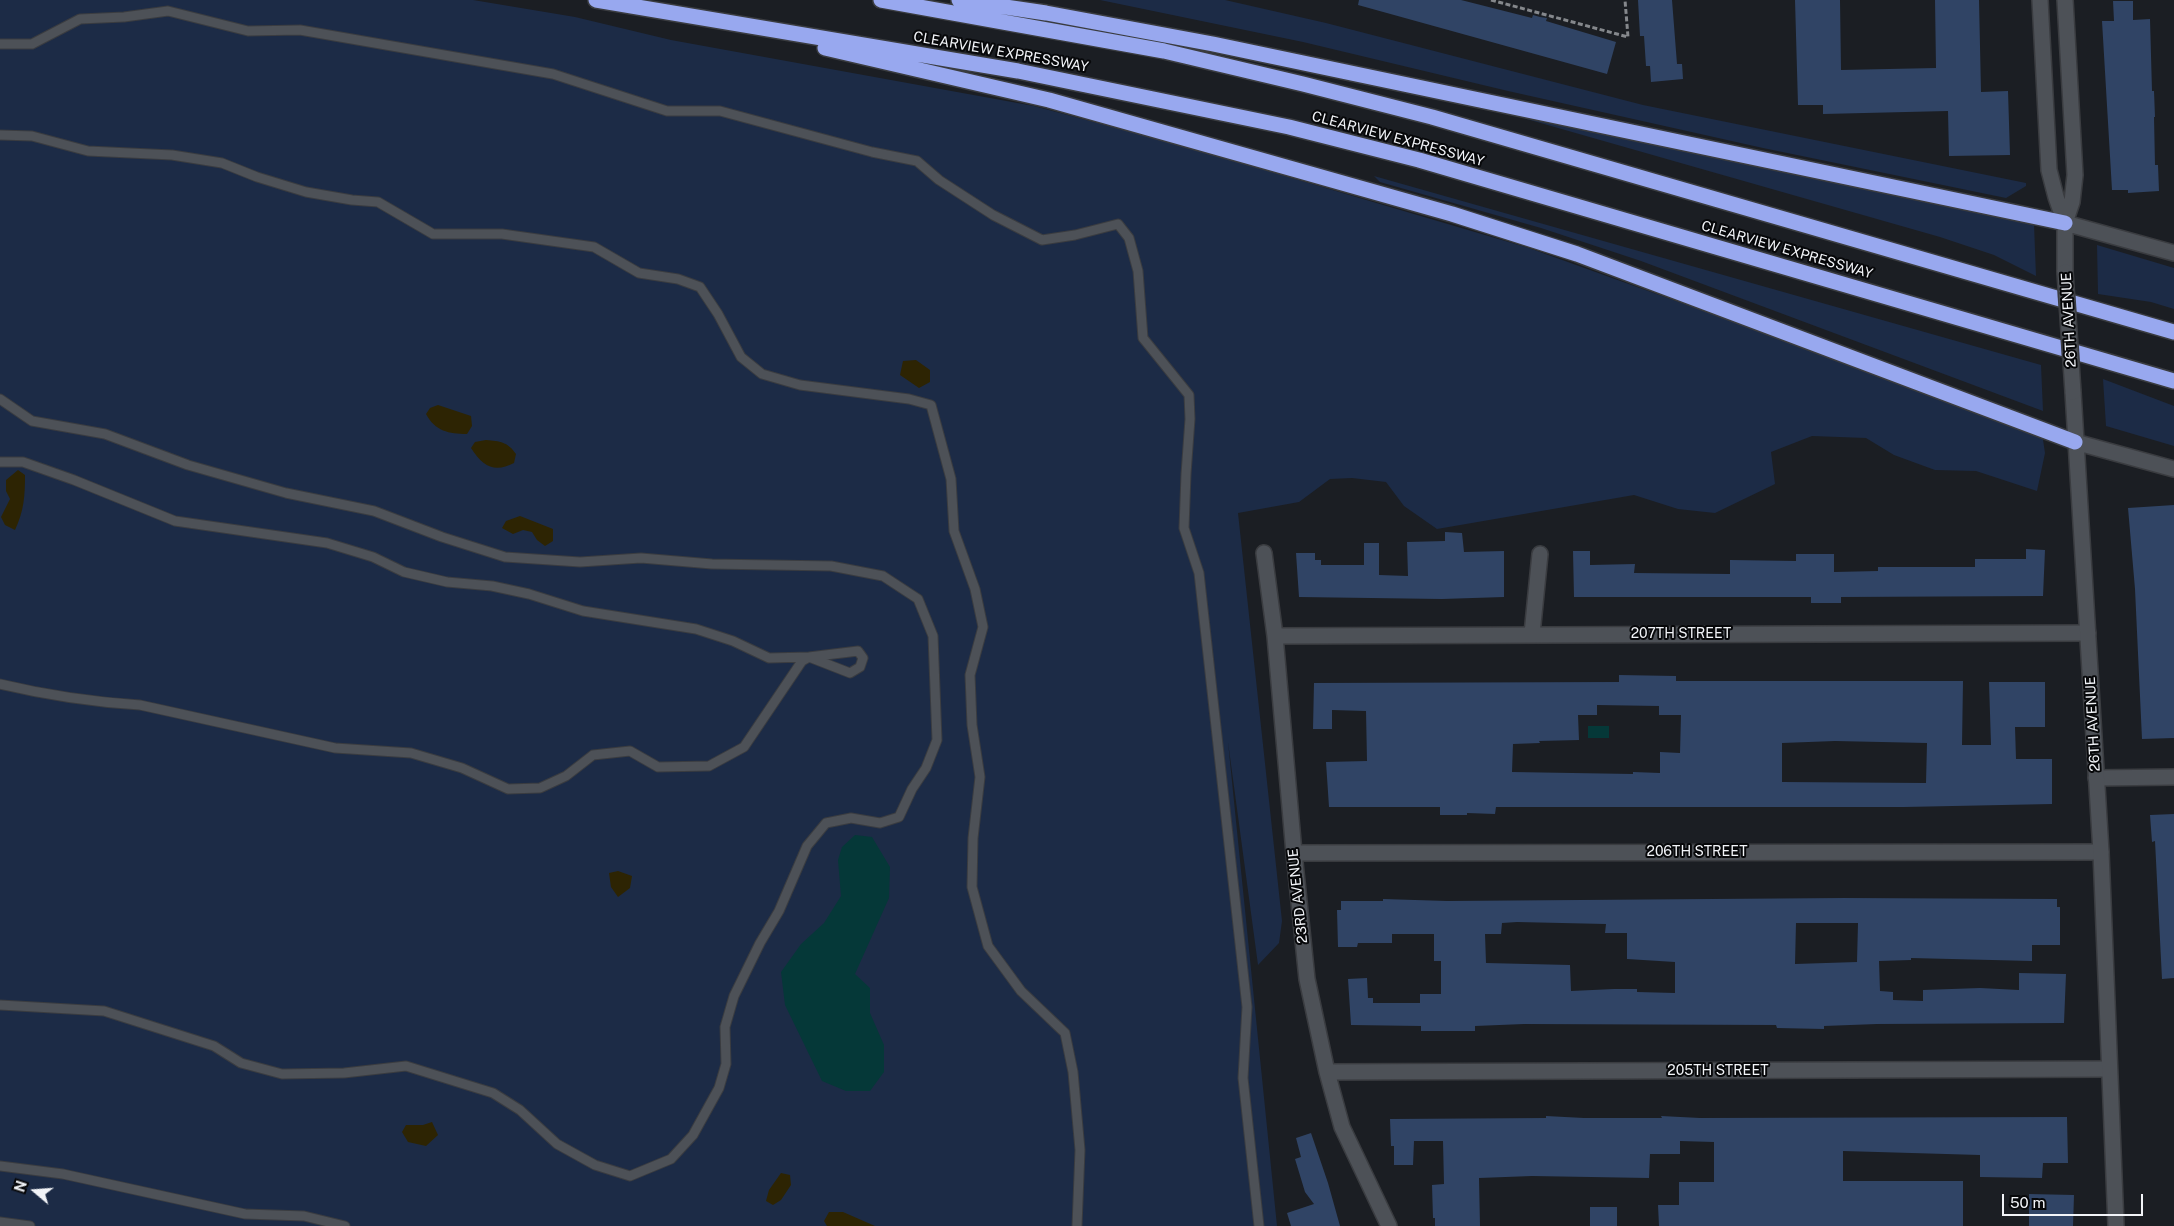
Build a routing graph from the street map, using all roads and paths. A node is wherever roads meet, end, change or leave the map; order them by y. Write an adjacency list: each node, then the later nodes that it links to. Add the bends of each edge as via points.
1 (596, 0): 8 (highway, CLEARVIEW EXPRESSWAY)
2 (881, 0): 13 (highway, CLEARVIEW EXPRESSWAY, via 1164,52 1432,117)
3 (960, 0): 11 (highway, via 1213,44)
4 (1491, 0): 5 (path, via 1628,37)
5 (1625, 0)
6 (2040, 0): 11 (street, 26TH AVENUE, via 2049,170)
7 (2065, 0): 11 (street, 26TH AVENUE, via 2075,175)
8 (635, 6): 14 (highway, CLEARVIEW EXPRESSWAY, via 1018,71 1289,126 1419,160); 16 (highway, via 1049,100 1452,214 1577,254)
9 (0, 44): 38 (lane, via 32,44 80,19 168,11 248,31 300,30 553,74 667,111 720,111 917,161 939,180 993,215 1042,240 1118,224 1129,238 1138,271 1143,338 1190,395 1184,528 1200,573 1240,939 1247,1007 1243,1078)
10 (0, 135): 37 (lane, via 32,136 88,151 172,155 222,162 306,192 378,202 433,234 502,234 594,247 639,273 678,279 700,287 741,357 762,374 800,385 909,399 931,405 951,479 954,531 983,627 970,676 972,725 980,776 973,838 972,887 988,946 1021,991 1065,1033 1073,1072 1080,1150)
11 (2066, 223): 12 (street); 16 (street, 26TH AVENUE, bridge)
12 (2174, 252)
13 (2174, 332)
14 (2174, 381)
15 (0, 398): 30 (lane, via 32,421 105,434 188,465 277,490 374,511 505,557 580,562 641,558 712,564 830,566 883,576 918,599 933,636 937,740 926,768 899,817 880,823 851,818 826,823 807,846 779,911 734,996 725,1028 726,1064 715,1096 693,1135 671,1159 630,1176 595,1164 558,1144 520,1110 493,1094 406,1066 344,1073 282,1074 240,1063 214,1046 104,1011)
16 (2075, 442): 18 (street); 21 (street, 26TH AVENUE)
17 (0, 462): 24 (lane, via 24,462 175,521 327,543 373,557 404,572 529,594 583,611 696,629 733,641 769,658)
18 (2174, 469)
19 (1264, 552): 23 (street, 23RD AVENUE)
20 (1540, 554): 22 (street)
21 (2088, 633): 22 (street, 207TH STREET); 27 (street, 26TH AVENUE)
22 (1532, 634): 23 (street, 207TH STREET)
23 (1275, 636): 29 (street, 23RD AVENUE)
24 (809, 657): 24 (lane, via 858,650 863,658 860,667 850,673); 25 (lane, via 802,661 744,747 708,766 658,767 630,751 593,755 566,776 540,788 516,789 508,789 462,768 411,754 335,748 140,705 26,691)
25 (0, 684)
26 (2174, 777): 27 (street)
27 (2096, 778): 28 (street, 26TH AVENUE)
28 (2101, 852): 29 (street, 206TH STREET); 31 (street, 26TH AVENUE)
29 (1294, 853): 32 (street, 23RD AVENUE, via 1307,979)
30 (0, 1004)
31 (2109, 1069): 32 (street, 205TH STREET); 40 (street, 26TH AVENUE)
32 (1327, 1072): 39 (street, 23RD AVENUE, via 1342,1127)
33 (0, 1166): 36 (lane, via 63,1174 245,1214 304,1216)
34 (0, 1222): 35 (lane)
35 (30, 1226)
36 (345, 1226)
37 (1077, 1226)
38 (1259, 1226)
39 (1389, 1226)
40 (2116, 1226)

